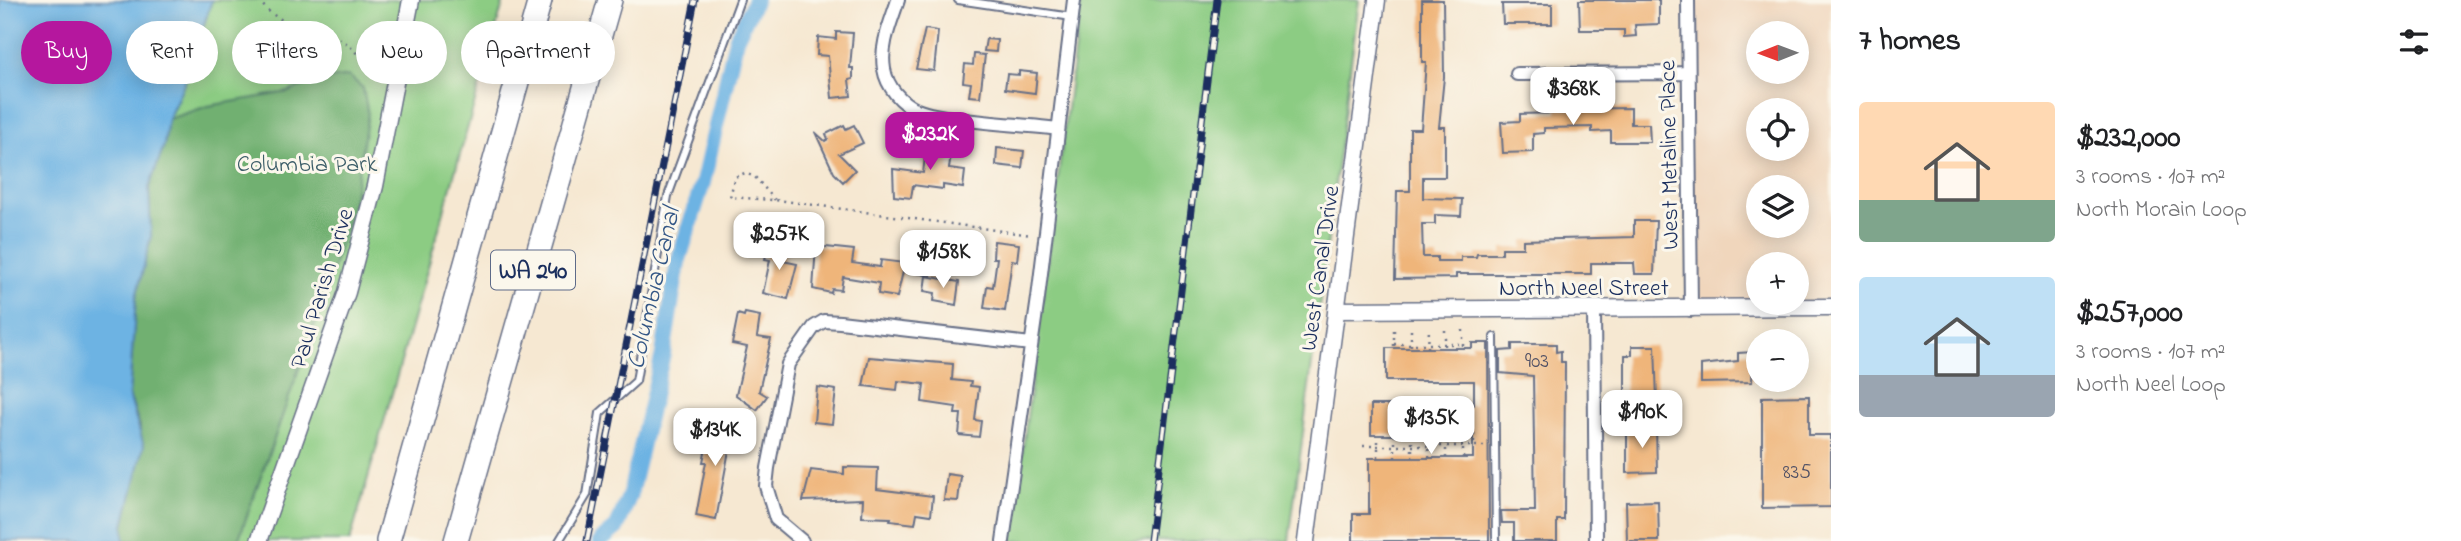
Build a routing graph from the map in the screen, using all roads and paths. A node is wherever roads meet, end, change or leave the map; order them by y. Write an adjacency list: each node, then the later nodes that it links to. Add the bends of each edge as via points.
1 (259, 0): 14 (path, via 284,22 342,40)
2 (411, 0): 14 (street, Paul Parish Drive)
3 (540, 0): 53 (highway, WA 240)
4 (610, 0): 54 (highway, WA 240)
5 (740, 0): 55 (lane, via 668,196 636,381 600,414 587,495)
6 (898, 0): 15 (street, via 885,40 884,70 888,83 905,102 933,114)
7 (958, 0): 11 (lane)
8 (1074, 0): 11 (street)
9 (1377, 0): 19 (street, West Canal Drive)
10 (1688, 0): 13 (street, West Metaline Place)
11 (1072, 17): 15 (street)
12 (1517, 74): 13 (street)
13 (1688, 74): 21 (street, West Metaline Place)
14 (393, 100): 52 (street, Paul Parish Drive, via 340,315)
15 (1058, 129): 17 (street)
16 (775, 200): 16 (path, via 730,197 729,192 735,177 746,173); 17 (path)
17 (1045, 238): 28 (street)
18 (1831, 307): 21 (street, North Neel Street)
19 (1336, 310): 20 (street, North Neel Street); 58 (street, West Canal Drive)
20 (1594, 310): 21 (street, North Neel Street); 60 (street)
21 (1691, 310)
22 (1394, 330): 29 (path, via 1394,346)
23 (1411, 330): 29 (path)
24 (1429, 330): 30 (path)
25 (1445, 330): 31 (path)
26 (1463, 330): 31 (path, via 1463,346)
27 (1494, 337): 59 (lane)
28 (1031, 344): 56 (street, via 840,322 824,321 814,327 788,364 766,486 776,519); 57 (street)
29 (1411, 346): 30 (path)
30 (1428, 346): 31 (path)
31 (1445, 346)
32 (1378, 435): 40 (path)
33 (1395, 435): 41 (path)
34 (1412, 435): 42 (path)
35 (1429, 435): 43 (path)
36 (1446, 435): 44 (path)
37 (1464, 435): 45 (path)
38 (1474, 435): 45 (path, via 1474,446)
39 (1363, 446): 40 (path)
40 (1378, 446): 41 (path); 46 (path)
41 (1395, 446): 42 (path); 47 (path)
42 (1412, 446): 43 (path); 48 (path)
43 (1429, 446): 44 (path); 49 (path)
44 (1446, 446): 45 (path); 50 (path)
45 (1464, 446): 51 (path)
46 (1378, 458)
47 (1395, 458)
48 (1412, 458)
49 (1429, 458)
50 (1446, 458)
51 (1463, 458)
52 (259, 541)
53 (388, 541)
54 (456, 541)
55 (559, 541)
56 (802, 541)
57 (1003, 541)
58 (1306, 541)
59 (1496, 541)
60 (1596, 541)

